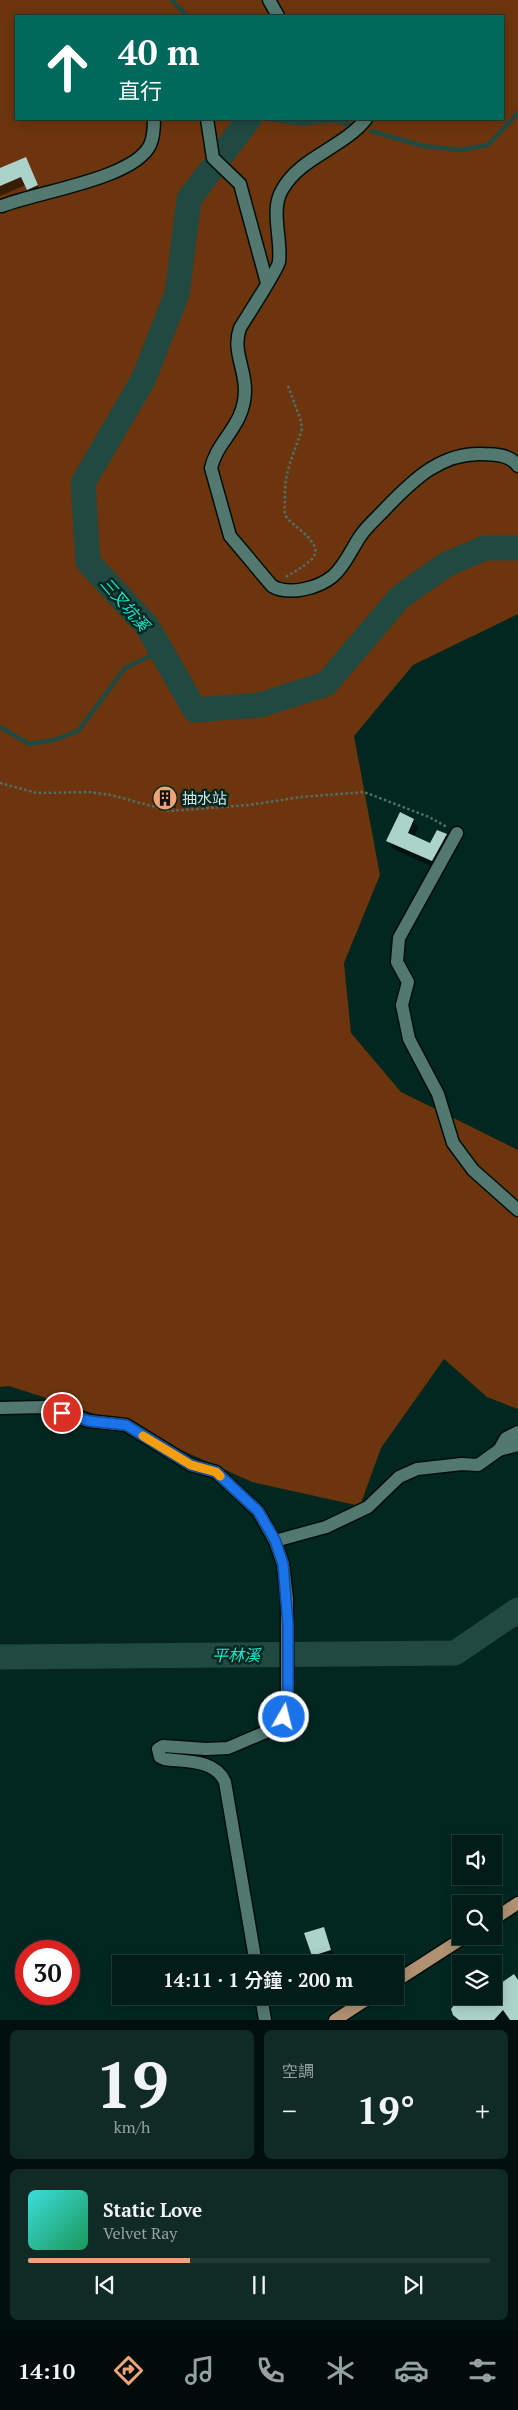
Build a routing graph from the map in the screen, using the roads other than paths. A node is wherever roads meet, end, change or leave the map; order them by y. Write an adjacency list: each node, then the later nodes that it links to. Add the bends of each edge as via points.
1 (269, 0): 2 (street)
2 (277, 15)
3 (154, 120): 6 (street, via 149,146 128,166 86,182)
4 (207, 120): 7 (street, via 213,158 240,184)
5 (365, 120): 7 (street, via 355,133 295,173 282,189 277,199 280,264)
6 (2, 206)
7 (267, 283): 8 (street, via 236,338 245,390 236,426 212,459 211,468 230,536 272,586 280,590 301,589 321,584 334,575 362,533 416,477 451,458 467,453 495,454 515,461)
8 (518, 466)
9 (457, 833): 10 (street, via 399,938 397,962 408,982 402,1005 409,1039 438,1094 453,1143 473,1170)
10 (518, 1210)
11 (0, 1408): 15 (street, via 46,1407 89,1421 126,1425 191,1465 216,1472 258,1511)
12 (518, 1432): 14 (street, via 506,1438)
13 (518, 1445): 14 (street)
14 (499, 1450): 15 (street, via 478,1465 417,1468 399,1477 368,1506 326,1527)
15 (275, 1540): 19 (street, via 283,1564 288,1624 288,1697 284,1717 268,1731 228,1748 206,1750 163,1746 158,1749 164,1759 213,1767 221,1772)
16 (518, 1903): 17 (main road)
17 (502, 1913)
18 (452, 1945): 20 (main road)
19 (254, 1955)
20 (404, 1976)
21 (262, 2005): 23 (street)
22 (358, 2005): 24 (main road)
23 (265, 2020)
24 (335, 2020)

